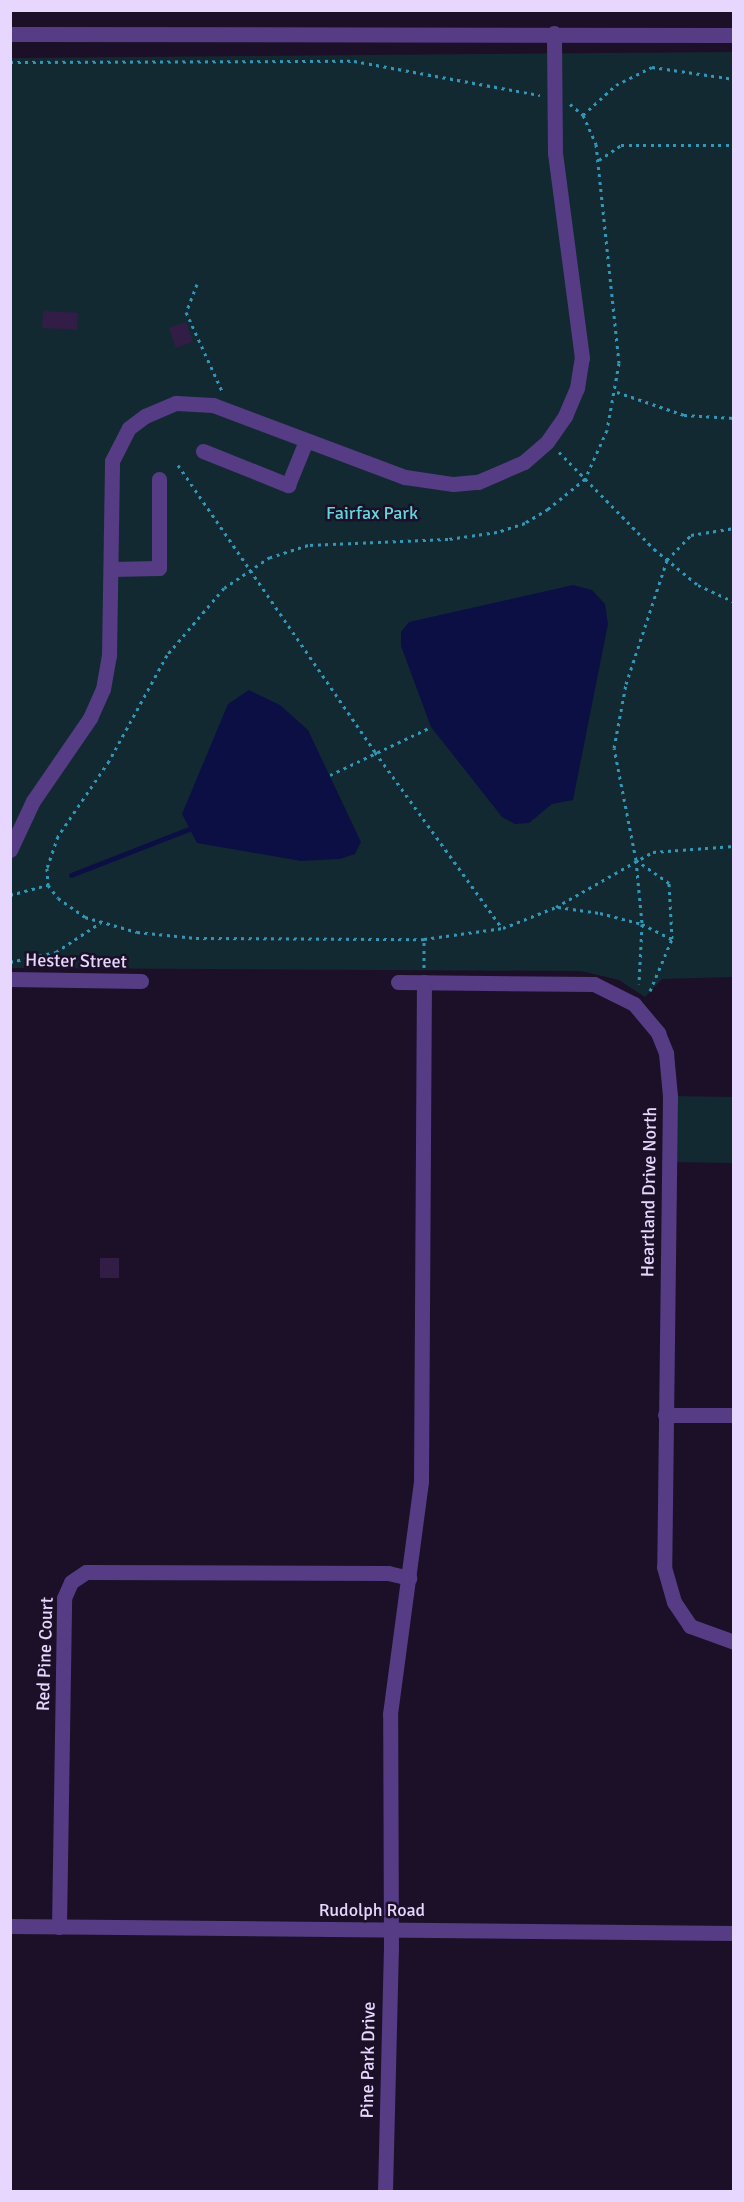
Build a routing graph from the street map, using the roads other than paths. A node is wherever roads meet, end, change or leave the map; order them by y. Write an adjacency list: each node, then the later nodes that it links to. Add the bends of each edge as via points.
1 (554, 33): 2 (street); 3 (street); 4 (street, via 555,153 582,358 577,388 565,416 547,442 502,474 453,484 405,477)
2 (10, 34)
3 (734, 35)
4 (306, 441): 5 (street, via 288,485); 7 (street, via 229,410 195,402 176,403 145,416 129,428 112,461)
5 (203, 451)
6 (159, 479): 7 (street, via 159,568)
7 (111, 569): 8 (street, via 109,656 103,689 90,718 33,801)
8 (10, 850)
9 (10, 980): 10 (street, Hester Street)
10 (141, 981)
11 (398, 982): 12 (street, Heartland Drive North)
12 (424, 982): 13 (street, Heartland Drive North, via 594,984 634,1004 658,1033 669,1075); 15 (street, Pine Park Drive, via 421,1482)
13 (665, 1415): 14 (street); 16 (street, Heartland Drive North, via 664,1568 674,1602 690,1626)
14 (734, 1415)
15 (409, 1578): 18 (street, Red Pine Court, via 388,1573 86,1572 71,1582 63,1598); 19 (street, Pine Park Drive, via 390,1714)
16 (734, 1642)
17 (10, 1926): 18 (street, Rudolph Road)
18 (59, 1927): 19 (street, Rudolph Road)
19 (390, 1929): 20 (street, Rudolph Road); 21 (street, Pine Park Drive)
20 (734, 1933)
21 (385, 2192)

